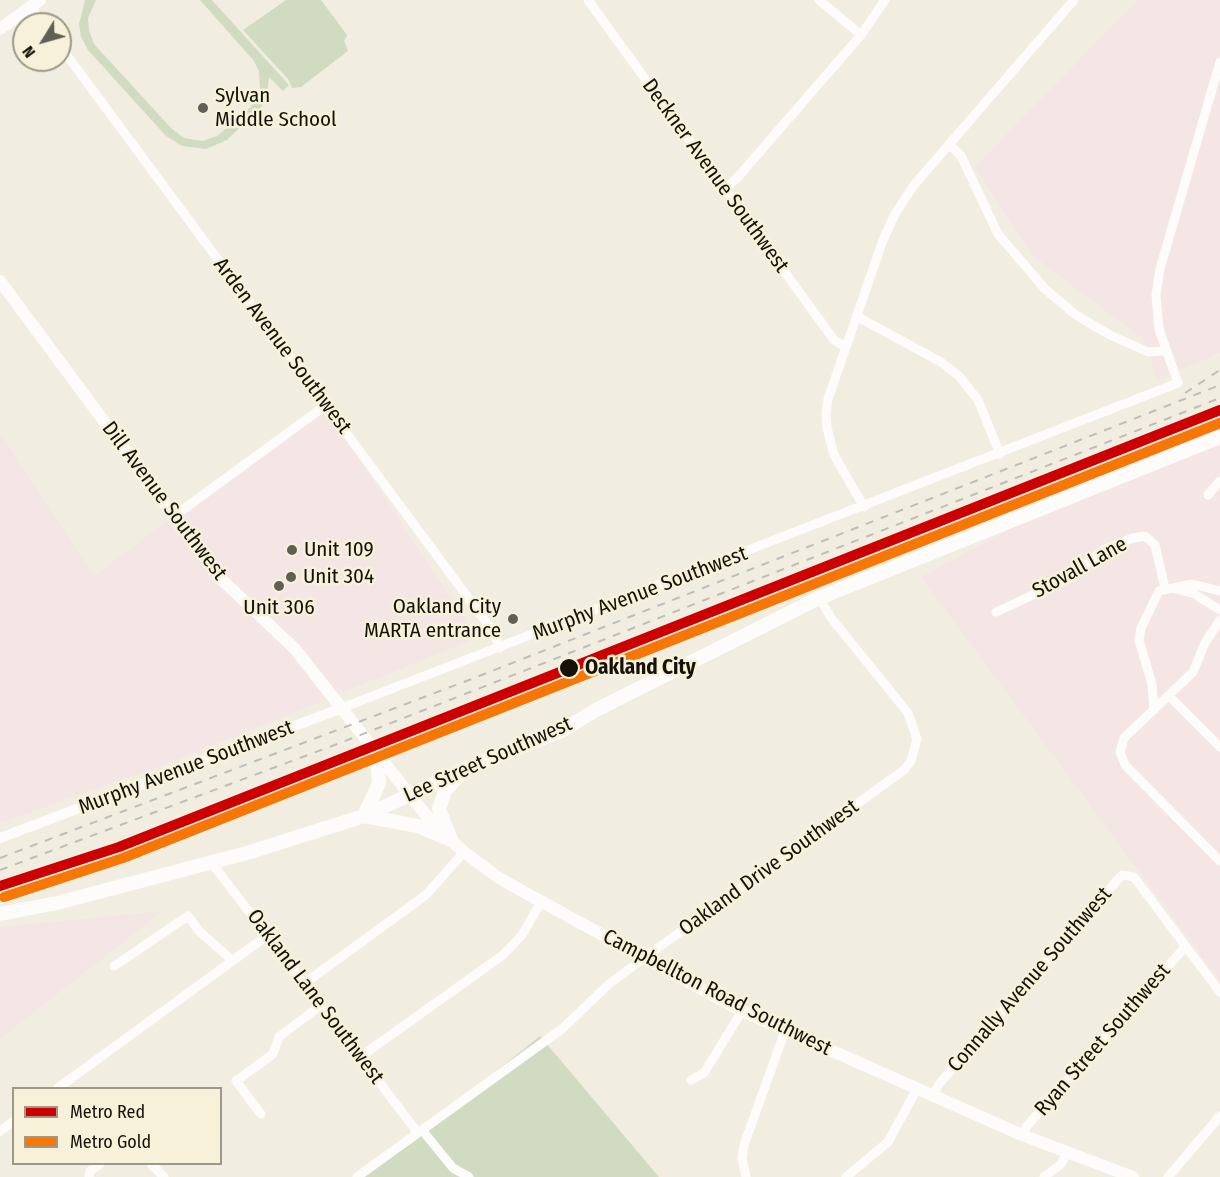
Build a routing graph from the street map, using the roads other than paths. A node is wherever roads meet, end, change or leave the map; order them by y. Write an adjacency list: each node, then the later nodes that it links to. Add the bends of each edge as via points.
1 (588, 0): 11 (street, Deckner Avenue Southwest)
2 (819, 0): 7 (street)
3 (885, 0): 7 (street)
4 (1074, 0): 10 (street)
5 (35, 3): 6 (main road)
6 (0, 29)
7 (861, 35): 11 (street)
8 (72, 62): 16 (street, Arden Avenue Southwest)
9 (1220, 62): 15 (street, via 1160,269 1156,311)
10 (949, 144): 13 (street, via 895,214); 15 (street, via 961,156 998,234 1045,289 1110,336 1149,352)
11 (725, 189): 14 (street, Deckner Avenue Southwest, via 834,340)
12 (0, 281): 22 (main road, Dill Avenue Southwest)
13 (856, 316): 14 (street); 18 (street, via 960,376 978,400)
14 (846, 347): 21 (street, via 828,399 827,428 834,455)
15 (1167, 351): 18 (street, Murphy Avenue Southwest, via 1178,383)
16 (326, 405): 22 (street); 29 (street, Arden Avenue Southwest, via 492,630)
17 (1220, 437): 25 (main road, Lee Street Southwest)
18 (1000, 454): 21 (street, Murphy Avenue Southwest)
19 (1220, 481): 20 (street)
20 (1208, 495)
21 (864, 507): 29 (street, Murphy Avenue Southwest)
22 (173, 517): 31 (main road, Dill Avenue Southwest, via 221,579 295,649)
23 (1165, 588): 24 (street, via 1199,584); 26 (street, via 1193,593); 27 (street, Stovall Lane, via 1155,544 1145,536 1103,550 1070,578); 32 (street, via 1158,591 1139,640 1152,684)
24 (1220, 591)
25 (819, 598): 35 (main road, Lee Street Southwest, via 561,731); 47 (street, Oakland Drive Southwest, via 908,713 916,748 904,770)
26 (1220, 610)
27 (996, 612)
28 (1220, 620): 30 (street, via 1205,642 1193,672)
29 (500, 648): 31 (street, Murphy Avenue Southwest)
30 (1169, 696): 32 (street); 33 (street)
31 (342, 708): 34 (main road, Dill Avenue Southwest); 38 (street, Murphy Avenue Southwest)
32 (1154, 710): 41 (street, via 1124,738 1120,749 1125,765)
33 (1220, 747)
34 (377, 756): 36 (main road, Campbellton Road Southwest); 37 (main road, via 379,783)
35 (468, 768): 36 (main road, Lee Street Southwest); 39 (main road, via 441,799 442,820)
36 (409, 794): 37 (main road, Lee Street Southwest); 39 (main road, Campbellton Road Southwest)
37 (364, 816): 39 (main road, via 418,826); 42 (main road, Lee Street Southwest)
38 (0, 838)
39 (451, 840): 40 (main road, Campbellton Road Southwest)
40 (464, 852): 43 (main road, Campbellton Road Southwest); 50 (street, via 426,895)
41 (1220, 861)
42 (211, 862): 44 (main road, Lee Street Southwest); 45 (street, Oakland Lane Southwest)
43 (541, 902): 47 (main road, Campbellton Road Southwest); 55 (street, via 522,935 503,955)
44 (0, 914)
45 (268, 935): 48 (street); 50 (street, Oakland Lane Southwest)
46 (1186, 946): 51 (street); 59 (street, Connally Avenue Southwest, via 1134,877 1122,875 939,1084); 63 (street, Ryan Street Southwest)
47 (644, 958): 53 (main road, Campbellton Road Southwest); 62 (street, Oakland Drive Southwest, via 609,984 562,1029)
48 (233, 961): 49 (street, via 188,916); 57 (street)
49 (114, 966)
50 (305, 983): 52 (street, Oakland Lane Southwest)
51 (1220, 992)
52 (321, 1005): 55 (street, Oakland Lane Southwest); 60 (street, via 279,1037 273,1054 236,1082)
53 (742, 1011): 54 (main road, Campbellton Road Southwest); 56 (street, via 704,1072)
54 (785, 1030): 58 (main road, Campbellton Road Southwest); 71 (street, via 744,1145 741,1158)
55 (360, 1057): 62 (street, Oakland Lane Southwest)
56 (691, 1080)
57 (61, 1087)
58 (917, 1089): 59 (main road, Campbellton Road Southwest); 72 (street, via 888,1142)
59 (933, 1096): 63 (main road, Campbellton Road Southwest)
60 (261, 1114)
61 (1220, 1116): 75 (street)
62 (420, 1132): 69 (street, Oakland Drive Southwest); 70 (street, Oakland Lane Southwest, via 453,1168)
63 (1022, 1135): 64 (main road, Campbellton Road Southwest)
64 (1067, 1153): 73 (street, via 1061,1164); 74 (main road, Campbellton Road Southwest)
65 (99, 1165): 67 (street)
66 (152, 1165): 68 (street)
67 (89, 1177)
68 (164, 1177)
69 (357, 1177)
70 (469, 1177)
71 (746, 1177)
72 (846, 1177)
73 (1044, 1177)
74 (1133, 1177)
75 (1168, 1177)

